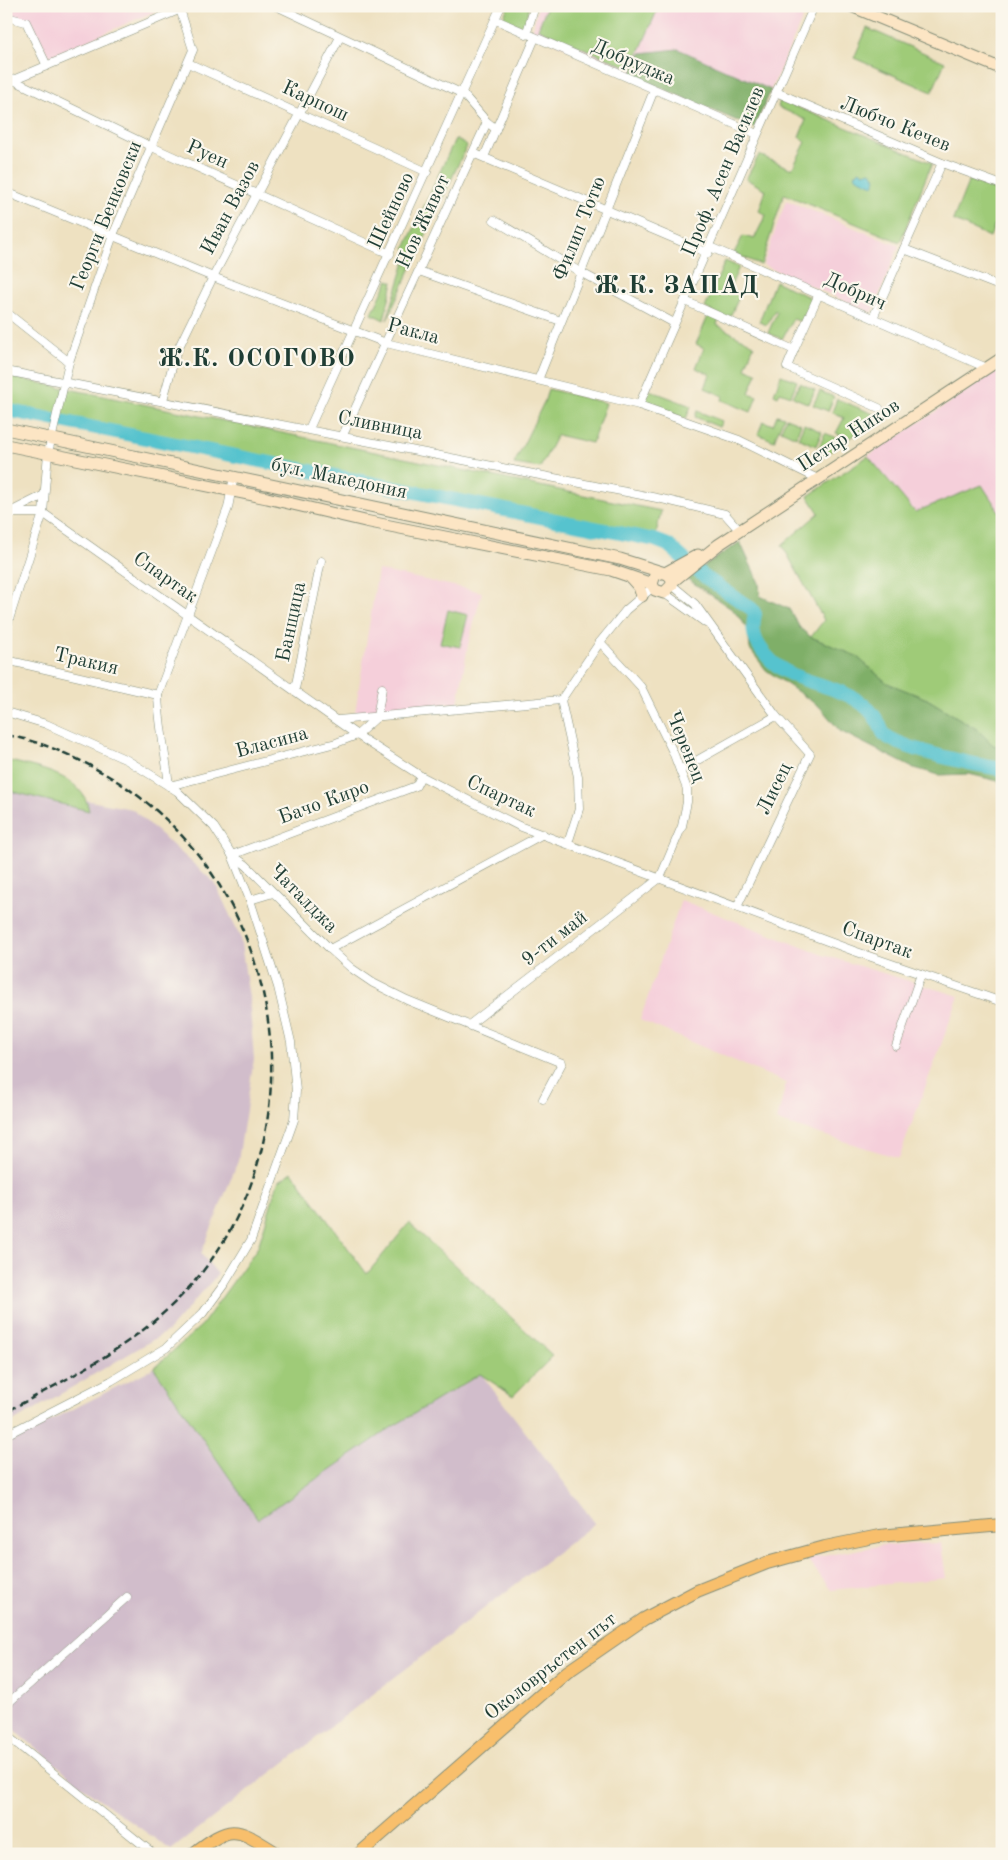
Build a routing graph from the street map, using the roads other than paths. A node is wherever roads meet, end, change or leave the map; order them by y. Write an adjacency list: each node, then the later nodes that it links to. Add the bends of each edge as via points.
1 (276, 6): 10 (street)
2 (502, 6): 8 (street, Шейново)
3 (535, 6): 9 (street)
4 (814, 6): 17 (street, Проф. Асен Василев)
5 (851, 6): 14 (street)
6 (182, 7): 12 (street, Георги Бенковски, via 193,50); 13 (street)
7 (6, 17): 13 (street, via 26,22)
8 (496, 20): 9 (street, Добруджа); 18 (street, Шейново)
9 (526, 35): 11 (street, Добруджа)
10 (340, 37): 18 (street); 19 (street, Иван Вазов)
11 (535, 38): 16 (street, Добруджа); 21 (street)
12 (188, 63): 19 (street, Карпош); 23 (street, Георги Бенковски)
13 (47, 66): 15 (street)
14 (1002, 69)
15 (10, 81): 23 (street, Руен)
16 (654, 90): 22 (street, Добруджа); 31 (street, Филип Тотю)
17 (776, 92): 22 (street, Проф. Асен Василев); 26 (street, Любчо Кечев)
18 (463, 94): 20 (street); 27 (street, Шейново)
19 (300, 113): 27 (street, Карпош); 30 (street, Иван Вазов)
20 (487, 122): 21 (street); 24 (street, Нов Живот)
21 (496, 129): 25 (street)
22 (758, 134): 35 (street, Проф. Асен Василев)
23 (152, 147): 30 (street, Руен); 33 (street, Георги Бенковски)
24 (473, 153): 25 (street, Добрич); 37 (street, Нов Живот)
25 (484, 157): 31 (street, Добрич)
26 (942, 162): 28 (street, Любчо Кечев); 34 (street)
27 (428, 172): 36 (street, Шейново)
28 (1002, 185)
29 (6, 192): 33 (street, Ракла)
30 (257, 195): 36 (street, Руен); 39 (street, Иван Вазов)
31 (605, 209): 35 (street, Добрич); 38 (street, Филип Тотю)
32 (494, 220): 38 (street)
33 (113, 235): 39 (street, Ракла); 51 (street, Георги Бенковски)
34 (904, 249): 40 (street); 44 (street)
35 (709, 250): 41 (street, Добрич); 42 (street, Проф. Асен Василев)
36 (390, 254): 47 (street, Шейново)
37 (419, 271): 45 (street); 48 (street, Нов Живот)
38 (580, 272): 45 (street, Филип Тотю); 46 (street)
39 (213, 277): 47 (street, Ракла); 56 (street, Иван Вазов, via 174,358)
40 (1002, 287)
41 (820, 294): 44 (street, Добрич); 49 (street)
42 (685, 301): 46 (street, Проф. Асен Василев); 49 (street)
43 (6, 312): 51 (street)
44 (873, 318): 52 (street, Добрич)
45 (561, 321): 54 (street, Филип Тотю)
46 (674, 323): 57 (street, Проф. Асен Василев)
47 (354, 331): 48 (street, Ракла); 60 (street, Шейново)
48 (386, 343): 54 (street, Ракла); 62 (street, Нов Живот)
49 (794, 350): 58 (street, via 787,367)
50 (1002, 358): 52 (street, Петър Ников)
51 (69, 362): 55 (street, Георги Бенковски)
52 (987, 368): 66 (street, Петър Ников)
53 (6, 371): 55 (street, Сливница)
54 (538, 380): 57 (street, Ракла)
55 (65, 382): 56 (street, Сливница); 61 (street, Георги Бенковски)
56 (163, 400): 60 (street, Сливница)
57 (639, 405): 66 (street, Ракла, via 739,440)
58 (880, 408)
59 (6, 429): 61 (street, бул. Македония)
60 (309, 429): 62 (street, Сливница)
61 (52, 435): 64 (street, Георги Бенковски); 65 (street, бул. Македония)
62 (344, 435): 71 (street, Сливница, via 725,514)
63 (6, 445): 64 (street, бул. Македония)
64 (48, 453): 67 (street, бул. Македония); 68 (street, Георги Бенковски)
65 (234, 476): 67 (street); 74 (street, бул. Македония, via 620,559)
66 (818, 479): 71 (street, Петър Ников)
67 (232, 491): 75 (street, бул. Македония); 78 (street)
68 (44, 495): 69 (street, Георги Бенковски); 70 (street)
69 (43, 513): 70 (street); 78 (street, Спартак); 79 (street, Георги Бенковски)
70 (7, 514)
71 (740, 530): 73 (street, Петър Ников)
72 (321, 561): 83 (street, Банщица)
73 (683, 568): 74 (street); 76 (street)
74 (663, 573): 76 (street, via 670,576); 76 (street, via 655,575)
75 (628, 576): 76 (street, бул. Македония); 77 (street, via 639,587)
76 (663, 587): 77 (street); 87 (street, Лисец, via 708,624)
77 (641, 597): 80 (street)
78 (187, 614): 83 (street, Спартак); 84 (street)
79 (6, 629)
80 (600, 642): 85 (street); 91 (street, Черенец, via 641,686)
81 (6, 660): 84 (street, Тракия)
82 (382, 688): 88 (street)
83 (295, 689): 89 (street, Спартак)
84 (158, 695): 93 (street)
85 (561, 700): 88 (street); 95 (street, via 578,776 579,809)
86 (6, 712): 93 (street, Чаталджа, via 46,724 118,756)
87 (776, 716): 91 (street); 100 (street, Лисец, via 810,754)
88 (377, 717): 89 (street); 90 (street, Власина)
89 (338, 720): 90 (street, Спартак)
90 (357, 734): 92 (street, Спартак); 93 (street, Власина, via 336,743)
91 (680, 770): 97 (street, Черенец, via 687,789 687,802 682,826)
92 (422, 776): 94 (street, Спартак, via 519,826); 96 (street, Бачо Киро, via 416,786)
93 (169, 786): 96 (street, Чаталджа, via 214,827)
94 (543, 834): 95 (street, Спартак); 101 (street)
95 (568, 843): 97 (street, Спартак)
96 (232, 855): 98 (street, Чаталджа); 99 (street)
97 (660, 878): 100 (street, Спартак); 104 (street, 9-ти май)
98 (273, 893): 99 (street); 101 (street, Чаталджа)
99 (250, 900): 107 (street, via 280,996 291,1042 296,1091 294,1120 251,1240 203,1313 166,1348 111,1381)
100 (736, 907): 102 (street, Спартак)
101 (330, 949): 104 (street, Чаталджа, via 373,983)
102 (921, 974): 103 (street, Спартак); 105 (street)
103 (1002, 1002)
104 (469, 1025): 106 (street, Чаталджа, via 562,1063)
105 (896, 1046)
106 (543, 1099)
107 (6, 1434)
108 (1002, 1525): 115 (main road, Околовръстен път, via 879,1536 825,1547 768,1563 697,1591 644,1619 567,1672)
109 (127, 1598): 110 (street)
110 (6, 1705)
111 (6, 1735): 112 (street)
112 (154, 1854)
113 (194, 1854): 114 (main road, via 219,1835 231,1831 245,1834)
114 (278, 1854)
115 (359, 1854)

